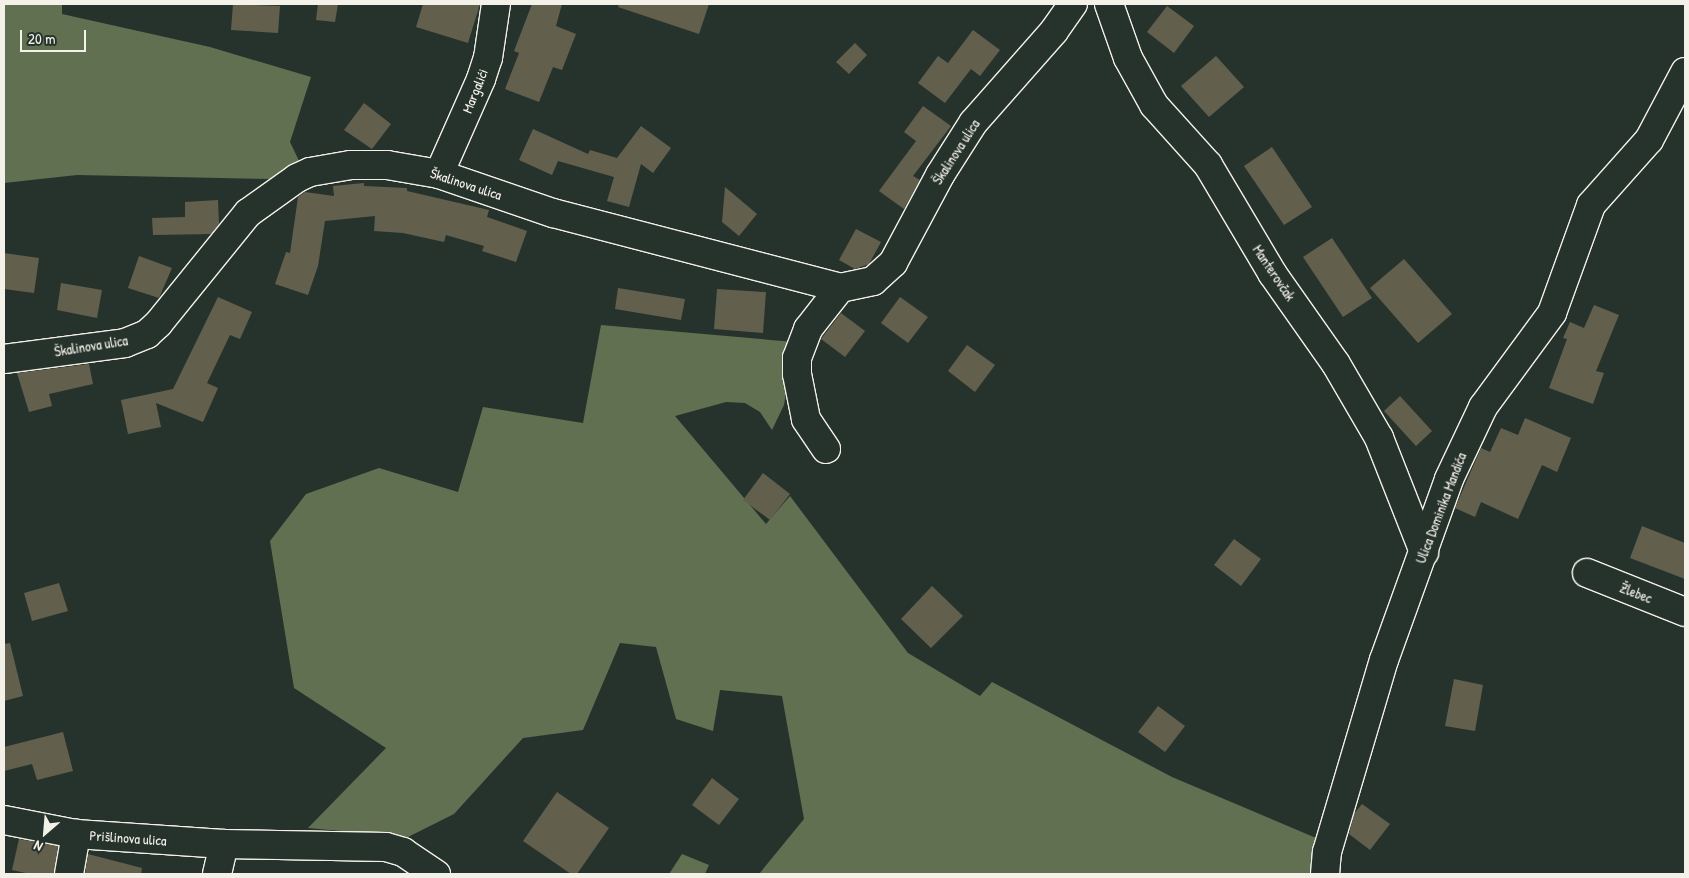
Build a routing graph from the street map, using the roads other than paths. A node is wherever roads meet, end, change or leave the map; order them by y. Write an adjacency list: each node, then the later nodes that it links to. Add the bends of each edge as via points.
1 (496, 4): 5 (street, Margalići, via 488,58 481,80)
2 (1073, 4): 6 (street, Škalinova ulica, via 1054,31 973,123 940,175 893,264 873,281)
3 (1109, 4): 9 (street, Manterovčak, via 1128,58 1154,105 1208,165 1272,273 1336,364 1379,438)
4 (1685, 72): 9 (street, Ulica Dominika Mandića, via 1649,140 1591,205 1552,314 1483,407 1448,479)
5 (439, 174): 6 (street, Škalinova ulica, via 553,213); 7 (street, Škalinova ulica, via 387,165 352,165 310,172 284,185 248,213 147,334 125,343)
6 (840, 288): 8 (street, via 808,329 797,358 806,419)
7 (4, 359)
8 (826, 448)
9 (1424, 552): 18 (street, Ulica Dominika Mandića, via 1382,668 1327,852)
10 (1587, 573): 11 (street, Žlebec)
11 (1685, 612)
12 (4, 820): 13 (street, Prišlinova ulica)
13 (76, 834): 14 (street, Prišlinova ulica); 15 (street)
14 (224, 844): 16 (street); 17 (street, Prišlinova ulica, via 386,847 403,852)
15 (69, 874)
16 (217, 874)
17 (436, 874)
18 (1325, 874)

